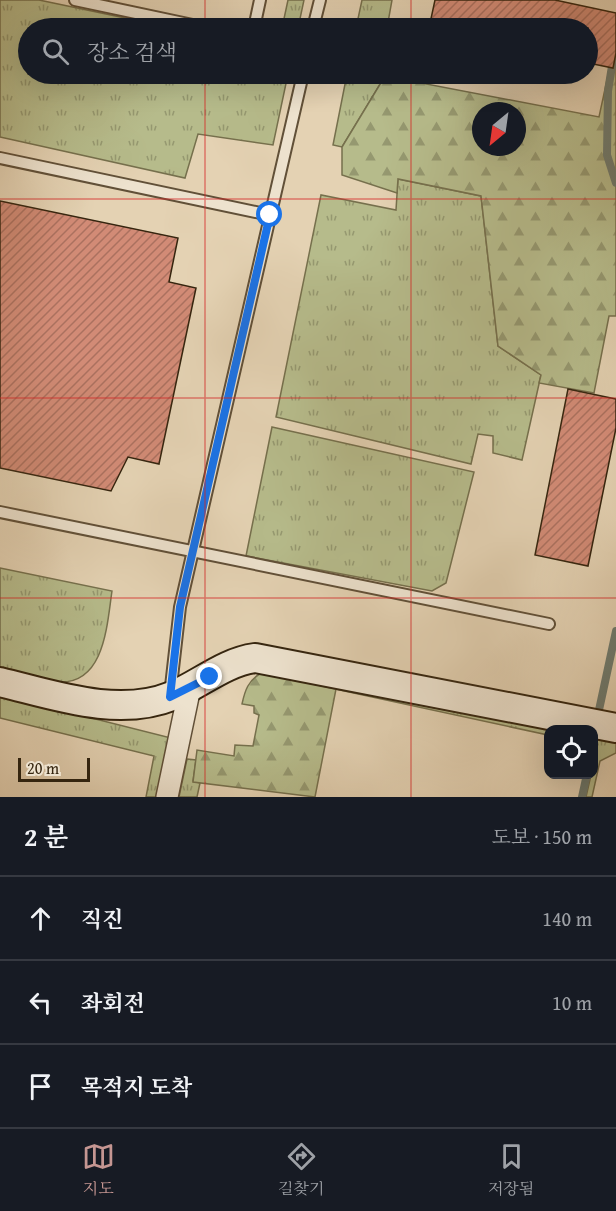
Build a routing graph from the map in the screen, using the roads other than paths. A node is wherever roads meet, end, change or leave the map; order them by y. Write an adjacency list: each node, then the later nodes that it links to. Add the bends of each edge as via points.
1 (75, 0): 4 (lane)
2 (260, 0): 5 (lane)
3 (320, 0): 6 (lane)
4 (160, 18)
5 (256, 18)
6 (316, 18)
7 (301, 84): 9 (lane)
8 (0, 158): 9 (lane)
9 (270, 215): 11 (lane)
10 (0, 513): 11 (lane)
11 (193, 552): 12 (lane); 14 (lane, via 180,607)
12 (549, 624)
13 (0, 682): 14 (street, via 114,705 138,705)
14 (180, 692): 15 (street, via 238,660 255,658); 16 (street)
15 (616, 728)
16 (167, 797)

